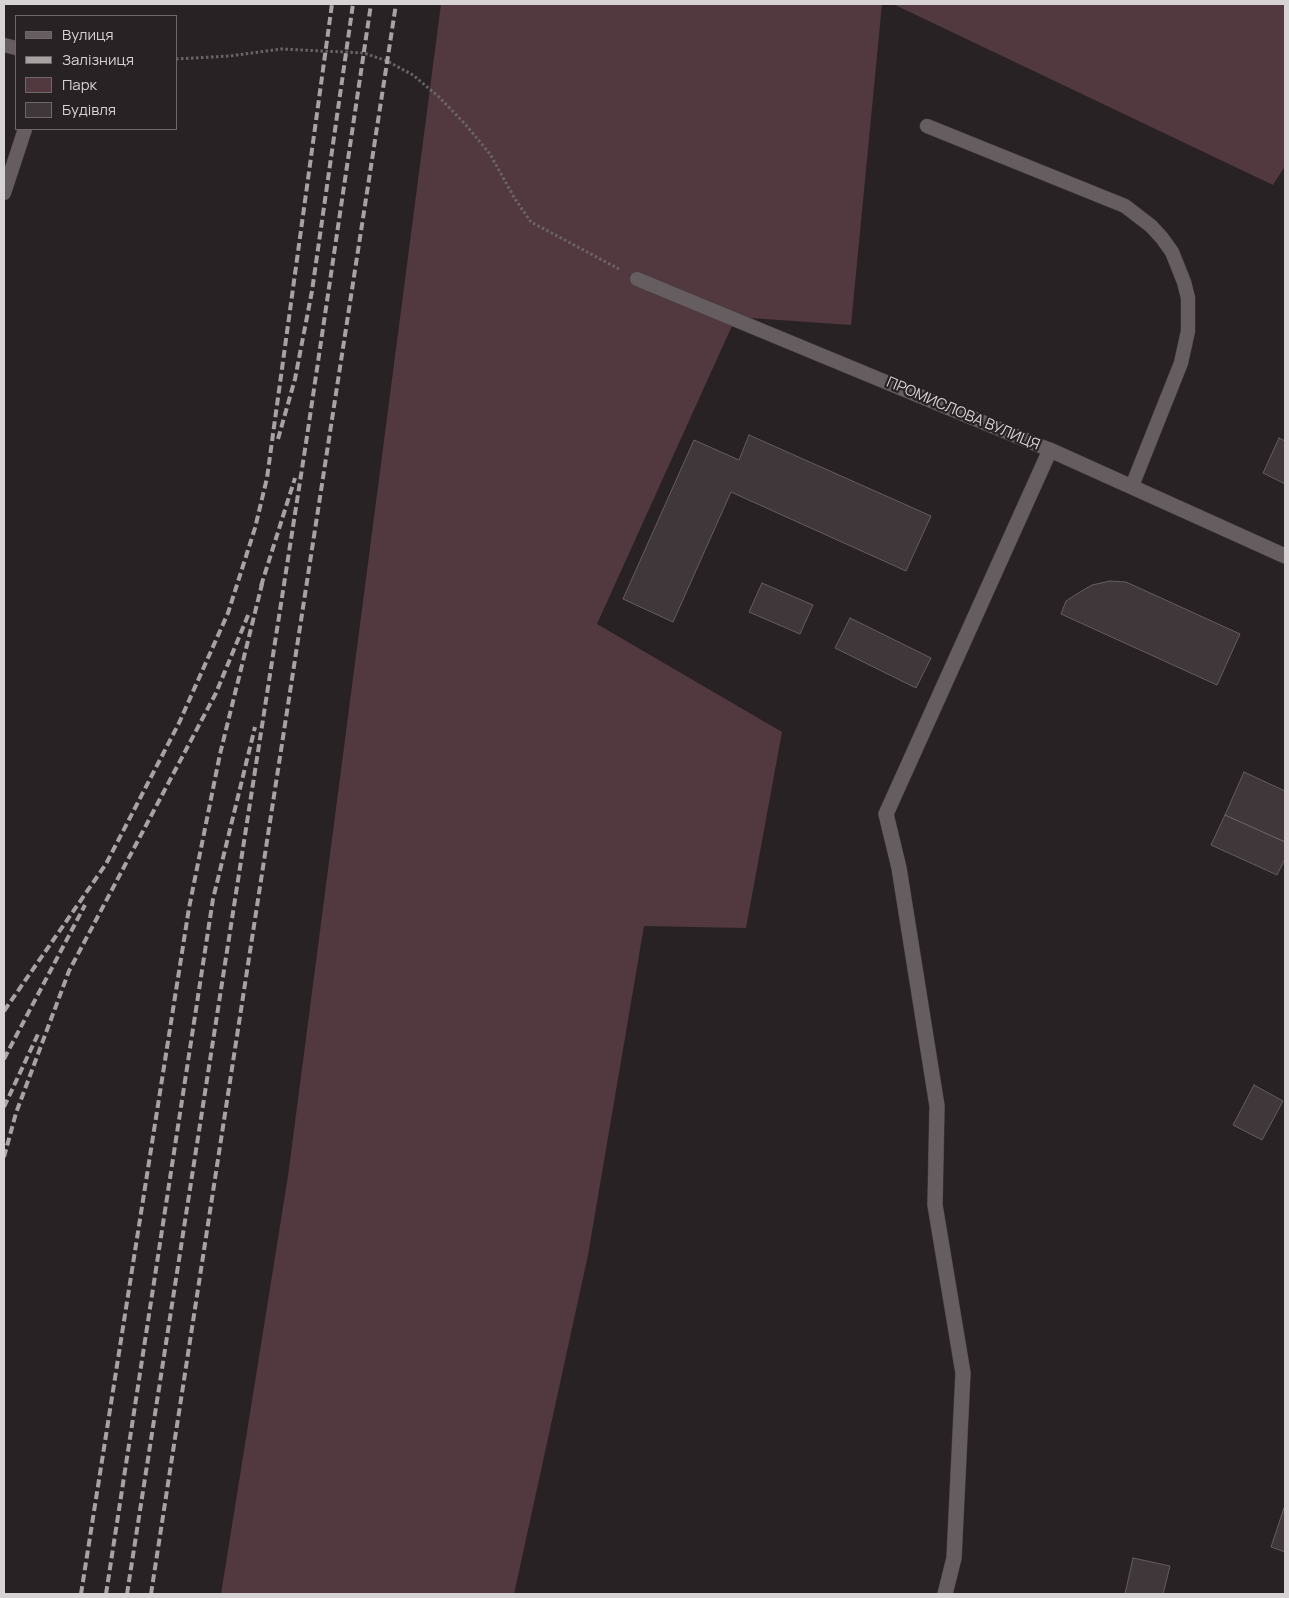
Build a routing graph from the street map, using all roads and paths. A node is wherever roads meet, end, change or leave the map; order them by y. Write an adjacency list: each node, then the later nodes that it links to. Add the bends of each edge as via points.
1 (178, 59): 5 (path, via 230,56 281,48 364,54 387,61 413,75 465,124 490,154 531,222)
2 (927, 126): 7 (lane, via 1125,206 1151,226 1172,252 1188,298 1188,331 1181,363)
3 (25, 130): 4 (lane)
4 (4, 194)
5 (637, 279): 6 (lane, ПРОМИСЛОВА ВУЛИЦЯ)
6 (1050, 450): 7 (street, ПРОМИСЛОВА ВУЛИЦЯ); 9 (street, via 886,814 901,877 937,1106 935,1205 963,1372 954,1558)
7 (1132, 486): 8 (street, ПРОМИСЛОВА ВУЛИЦЯ)
8 (1285, 556)
9 (945, 1594)

